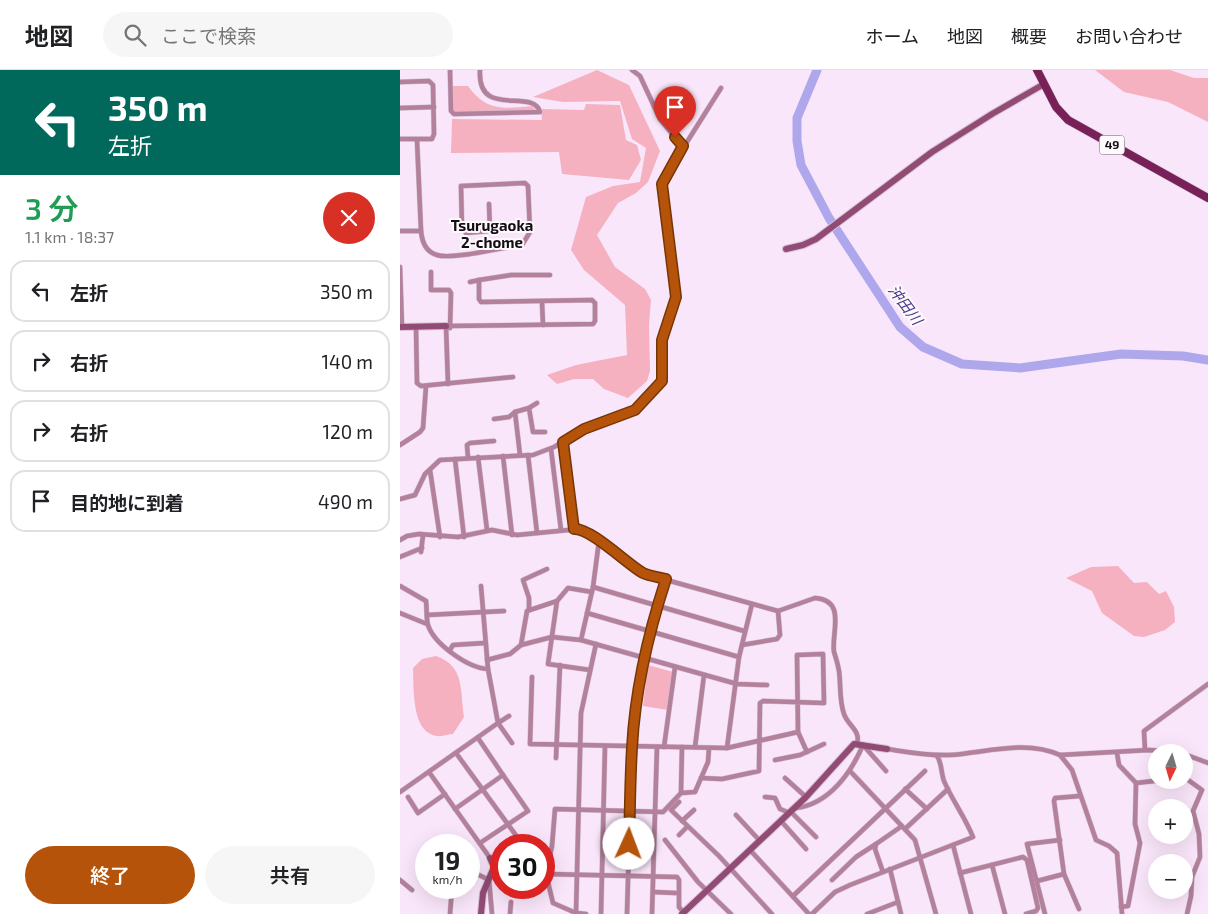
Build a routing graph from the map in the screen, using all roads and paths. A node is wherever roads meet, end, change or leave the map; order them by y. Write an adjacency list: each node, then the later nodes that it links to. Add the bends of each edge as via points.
1 (450, 70): 2 (street, via 450,111 454,114 540,112 532,103 498,101 490,96 482,84)
2 (480, 70)
3 (632, 70): 12 (street, via 640,76 660,119)
4 (1036, 70): 6 (main road, 49)
5 (400, 82): 8 (street, via 430,82)
6 (1044, 84): 15 (main road, 49, via 1056,107 1068,120); 21 (street, via 932,152 818,238)
7 (721, 88): 12 (street)
8 (434, 107): 9 (street); 11 (street, via 432,139)
9 (400, 108)
10 (400, 140): 11 (street)
11 (417, 140): 20 (street)
12 (683, 146): 41 (street, via 662,184 676,297 662,340 662,381 635,410 584,429)
13 (455, 186): 14 (street)
14 (461, 186): 17 (street, via 525,183 528,186); 18 (street, via 462,228 466,233)
15 (1208, 198)
16 (489, 204): 18 (street)
17 (530, 227): 18 (street); 20 (street, via 522,245 445,257 429,251)
18 (490, 230)
19 (400, 231): 20 (street)
20 (421, 231)
21 (786, 249)
22 (400, 267): 29 (street)
23 (431, 272): 31 (street, via 431,290 449,290 451,293)
24 (550, 275): 25 (street, via 511,275)
25 (479, 280): 26 (street); 27 (street, via 481,302)
26 (470, 282)
27 (542, 302): 28 (street); 28 (street, via 592,300 595,303 595,321 592,324)
28 (543, 326): 31 (street)
29 (401, 327): 30 (street)
30 (416, 327): 31 (street); 34 (street, via 417,383)
31 (448, 327): 33 (street)
32 (514, 378): 33 (street)
33 (448, 384): 34 (street)
34 (426, 386): 42 (street, via 423,428)
35 (537, 403): 36 (street)
36 (529, 408): 37 (street); 39 (street, via 533,432)
37 (516, 412): 38 (street, via 509,417); 44 (street)
38 (494, 419)
39 (545, 432)
40 (494, 441): 48 (street, via 470,443)
41 (563, 442): 43 (street); 52 (street)
42 (400, 444)
43 (551, 449): 45 (street); 54 (street)
44 (520, 455): 45 (street); 46 (street)
45 (528, 455): 55 (street)
46 (503, 456): 47 (street); 57 (street)
47 (478, 457): 48 (street); 53 (street)
48 (468, 458): 49 (street)
49 (454, 459): 50 (street, via 440,460); 58 (street)
50 (430, 470): 51 (street, via 416,495); 59 (street)
51 (400, 499)
52 (574, 529): 54 (street); 61 (street)
53 (488, 530): 57 (street); 58 (street)
54 (561, 530): 55 (street)
55 (537, 533): 57 (street)
56 (423, 535): 59 (street); 60 (street); 62 (street, via 422,550)
57 (512, 535)
58 (464, 536): 59 (street)
59 (440, 537)
60 (400, 540)
61 (599, 541): 64 (street, via 645,574); 67 (street)
62 (400, 557)
63 (547, 569): 71 (street, via 522,580 529,598)
64 (666, 579): 69 (street); 70 (street)
65 (400, 586): 77 (street, via 426,601)
66 (481, 586): 74 (street)
67 (592, 589): 68 (street, via 568,588); 70 (street); 75 (street)
68 (557, 601): 71 (street); 81 (street)
69 (752, 604): 73 (street); 79 (street)
70 (657, 607): 79 (street); 80 (street)
71 (529, 610): 85 (street)
72 (504, 611): 74 (street)
73 (778, 611): 86 (street, via 780,635 777,639); 110 (street, via 815,598 829,602 837,620 834,644 842,707)
74 (483, 612): 77 (street); 83 (street)
75 (587, 613): 80 (street); 82 (street)
76 (400, 614): 78 (street)
77 (427, 615): 78 (street)
78 (427, 624): 87 (street, via 437,640)
79 (744, 631): 86 (street)
80 (650, 632): 88 (street); 89 (street)
81 (552, 636): 82 (street); 85 (street); 91 (street, via 548,664)
82 (581, 640): 84 (street)
83 (485, 644): 87 (street, via 453,645); 90 (street)
84 (596, 644): 89 (street); 94 (street)
85 (522, 645): 90 (street, via 510,654)
86 (742, 645): 88 (street)
87 (450, 650): 93 (street, via 471,666)
88 (739, 657): 97 (street)
89 (643, 658): 92 (street); 112 (street)
90 (487, 660): 93 (street)
91 (560, 665): 94 (street); 107 (street)
92 (675, 667): 95 (street); 114 (street)
93 (488, 669): 102 (street)
94 (590, 670): 109 (street, via 581,713)
95 (704, 675): 97 (street); 116 (street)
96 (532, 676): 107 (street, via 530,744)
97 (735, 683): 99 (street); 118 (street)
98 (1208, 684): 120 (street, via 1144,731)
99 (767, 685)
100 (797, 702): 100 (street, via 797,655 824,654 824,703); 103 (street); 105 (street, via 760,703)
101 (509, 716): 102 (street)
102 (498, 723): 104 (street); 106 (street)
103 (798, 732): 105 (street); 122 (street)
104 (478, 738): 123 (street); 135 (street)
105 (759, 741): 118 (street); 136 (street, via 759,771 722,779)
106 (512, 743)
107 (556, 744): 109 (street); 128 (street)
108 (824, 744): 122 (street)
109 (580, 745): 111 (street); 156 (street)
110 (860, 745): 119 (street); 131 (street); 134 (street); 151 (street, via 851,747)
111 (605, 746): 112 (street); 158 (street)
112 (632, 746): 113 (street); 159 (street)
113 (657, 746): 114 (street); 161 (street)
114 (664, 747): 115 (street)
115 (682, 747): 116 (street); 146 (street)
116 (695, 747): 117 (street)
117 (709, 748): 118 (street); 136 (street, via 708,762)
118 (727, 748)
119 (887, 749): 126 (street)
120 (1145, 750): 121 (street); 124 (street)
121 (1148, 750)
122 (807, 752): 129 (street)
123 (456, 753): 133 (street); 143 (street)
124 (1117, 753): 125 (street); 139 (street, via 1119,765)
125 (1060, 755): 126 (street, via 1051,751 996,748 982,753); 148 (street, via 1072,770)
126 (937, 756): 142 (street)
127 (1193, 757): 130 (street)
128 (556, 758)
129 (774, 760)
130 (1208, 763)
131 (886, 771)
132 (925, 771): 141 (street)
133 (429, 772): 145 (street); 147 (street)
134 (850, 772): 153 (street); 160 (street, via 820,798)
135 (503, 775): 143 (street); 165 (street, via 528,811)
136 (701, 778): 146 (street, via 695,792)
137 (785, 778): 151 (street)
138 (1148, 782): 139 (street)
139 (1136, 783): 209 (street, via 1135,824 1140,844 1128,906)
140 (1193, 783): 144 (street)
141 (905, 789): 153 (street); 155 (street)
142 (948, 789): 155 (street); 178 (street, via 973,837)
143 (482, 790): 154 (street); 165 (street)
144 (1205, 790): 232 (street, via 1193,811 1200,857 1192,877)
145 (400, 792)
146 (681, 793): 161 (street, via 663,812)
147 (445, 794): 149 (street, via 418,813); 154 (street)
148 (1080, 796): 174 (street, via 1054,800); 209 (street, via 1096,840 1117,853)
149 (408, 797)
150 (765, 797): 160 (street, via 775,798 780,809)
151 (806, 797): 160 (street)
152 (678, 802): 163 (street, via 672,810)
153 (885, 808): 167 (street); 204 (street)
154 (455, 809): 168 (street)
155 (927, 809): 167 (street)
156 (579, 810): 158 (street); 170 (street, via 555,809); 189 (street)
157 (694, 810): 163 (street)
158 (604, 811): 159 (street); 191 (street)
159 (630, 811): 161 (street); 194 (street)
160 (792, 811): 164 (street); 172 (street)
161 (655, 812): 195 (street)
162 (736, 815): 175 (street)
163 (682, 821): 166 (street)
164 (781, 821): 175 (street); 179 (street)
165 (508, 824): 169 (street); 176 (street)
166 (687, 826): 171 (street); 184 (street)
167 (904, 828): 177 (street); 181 (street, via 915,840)
168 (473, 834)
169 (515, 834)
170 (553, 834)
171 (679, 835)
172 (816, 837)
173 (665, 840): 201 (street)
174 (1060, 840): 190 (street); 199 (street, via 1028,844)
175 (760, 841): 180 (street)
176 (480, 844): 182 (street)
177 (876, 844): 186 (street); 198 (street, via 856,857)
178 (953, 845): 181 (street); 187 (street)
179 (806, 849)
180 (750, 850): 184 (street); 204 (street)
181 (921, 857): 185 (street); 226 (street)
182 (490, 858)
183 (992, 865): 187 (street); 228 (street); 229 (street, via 1023,857 1027,860 1038,908)
184 (729, 869): 201 (street); 222 (street)
185 (890, 869): 186 (street); 208 (street)
186 (883, 872): 223 (street, via 835,892)
187 (960, 873): 227 (street)
188 (555, 874): 189 (street)
189 (577, 874): 191 (street); 215 (street)
190 (1064, 874): 199 (street); 210 (street)
191 (602, 875): 194 (street); 217 (street)
192 (480, 876): 197 (street)
193 (490, 876): 197 (street)
194 (628, 876): 195 (street); 218 (street)
195 (654, 877): 202 (street); 220 (street, via 678,878 678,907)
196 (400, 880): 200 (street)
197 (488, 880): 212 (street); 213 (street)
198 (832, 880)
199 (1037, 881): 230 (street)
200 (412, 890)
201 (708, 890): 220 (street); 221 (street)
202 (653, 892): 203 (street); 219 (street)
203 (676, 893)
204 (793, 896): 223 (street)
205 (451, 899): 211 (street)
206 (552, 899): 215 (street, via 553,903)
207 (511, 902): 214 (street)
208 (898, 902): 224 (street); 225 (street)
209 (1121, 907): 231 (street)
210 (1079, 909)
211 (450, 914)
212 (481, 914)
213 (492, 914)
214 (510, 914)
215 (576, 914): 216 (street)
216 (586, 914)
217 (601, 914)
218 (627, 914)
219 (652, 914)
220 (683, 914)
221 (731, 914)
222 (772, 914)
223 (811, 914)
224 (867, 914)
225 (901, 914)
226 (936, 914)
227 (971, 914)
228 (1005, 914)
229 (1026, 914)
230 (1045, 914)
231 (1122, 914)
232 (1187, 914)

